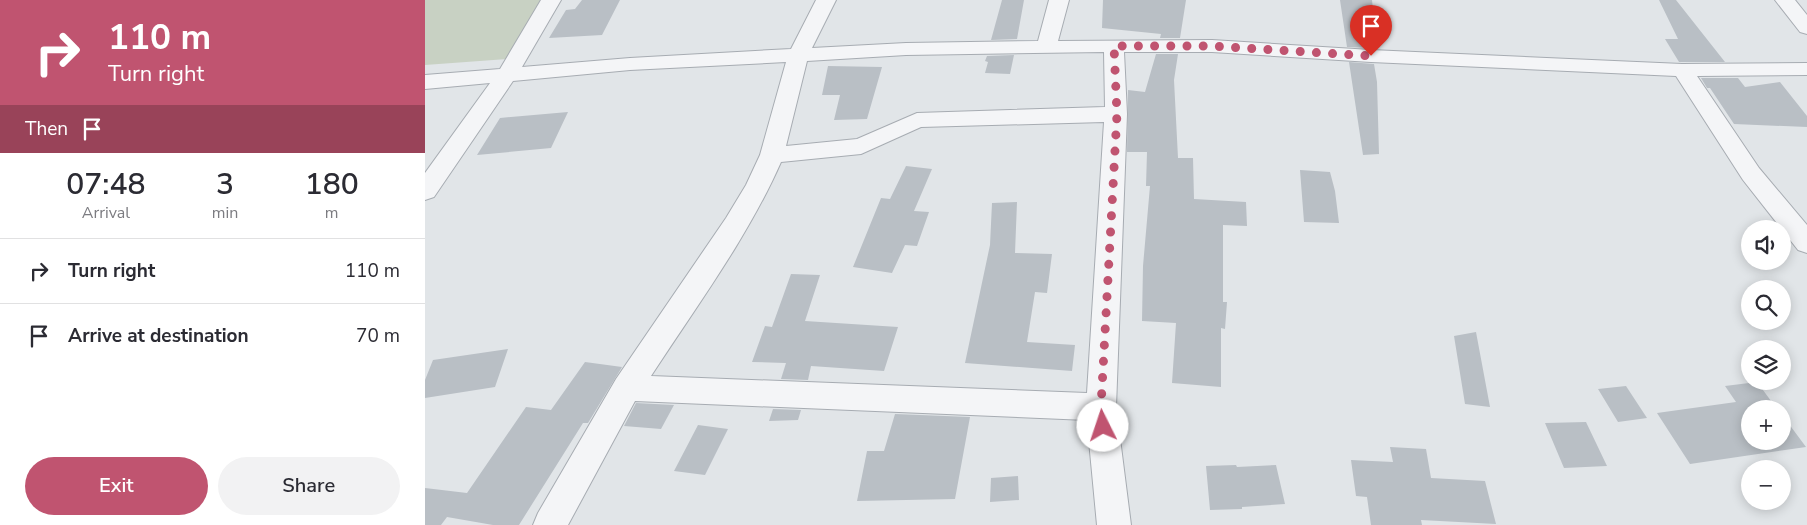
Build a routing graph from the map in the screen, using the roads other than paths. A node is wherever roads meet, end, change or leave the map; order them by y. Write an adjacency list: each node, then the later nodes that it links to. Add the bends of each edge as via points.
1 (551, 0): 11 (street)
2 (826, 0): 8 (street)
3 (1059, 0): 7 (street)
4 (1785, 0): 5 (street)
5 (1807, 28)
6 (1114, 46): 7 (street); 10 (street, via 1212,46); 13 (street)
7 (1046, 47): 8 (street, via 906,49)
8 (798, 55): 11 (street); 14 (street)
9 (1807, 69): 10 (street)
10 (1682, 70): 16 (street, via 1751,174)
11 (507, 74): 12 (street); 15 (street)
12 (425, 82)
13 (1117, 114): 14 (street, via 917,120 861,146); 18 (street)
14 (772, 155): 17 (street, via 735,225)
15 (425, 192)
16 (1807, 243)
17 (627, 388): 18 (street); 19 (street)
18 (1101, 406): 20 (street)
19 (551, 525)
20 (1114, 525)

